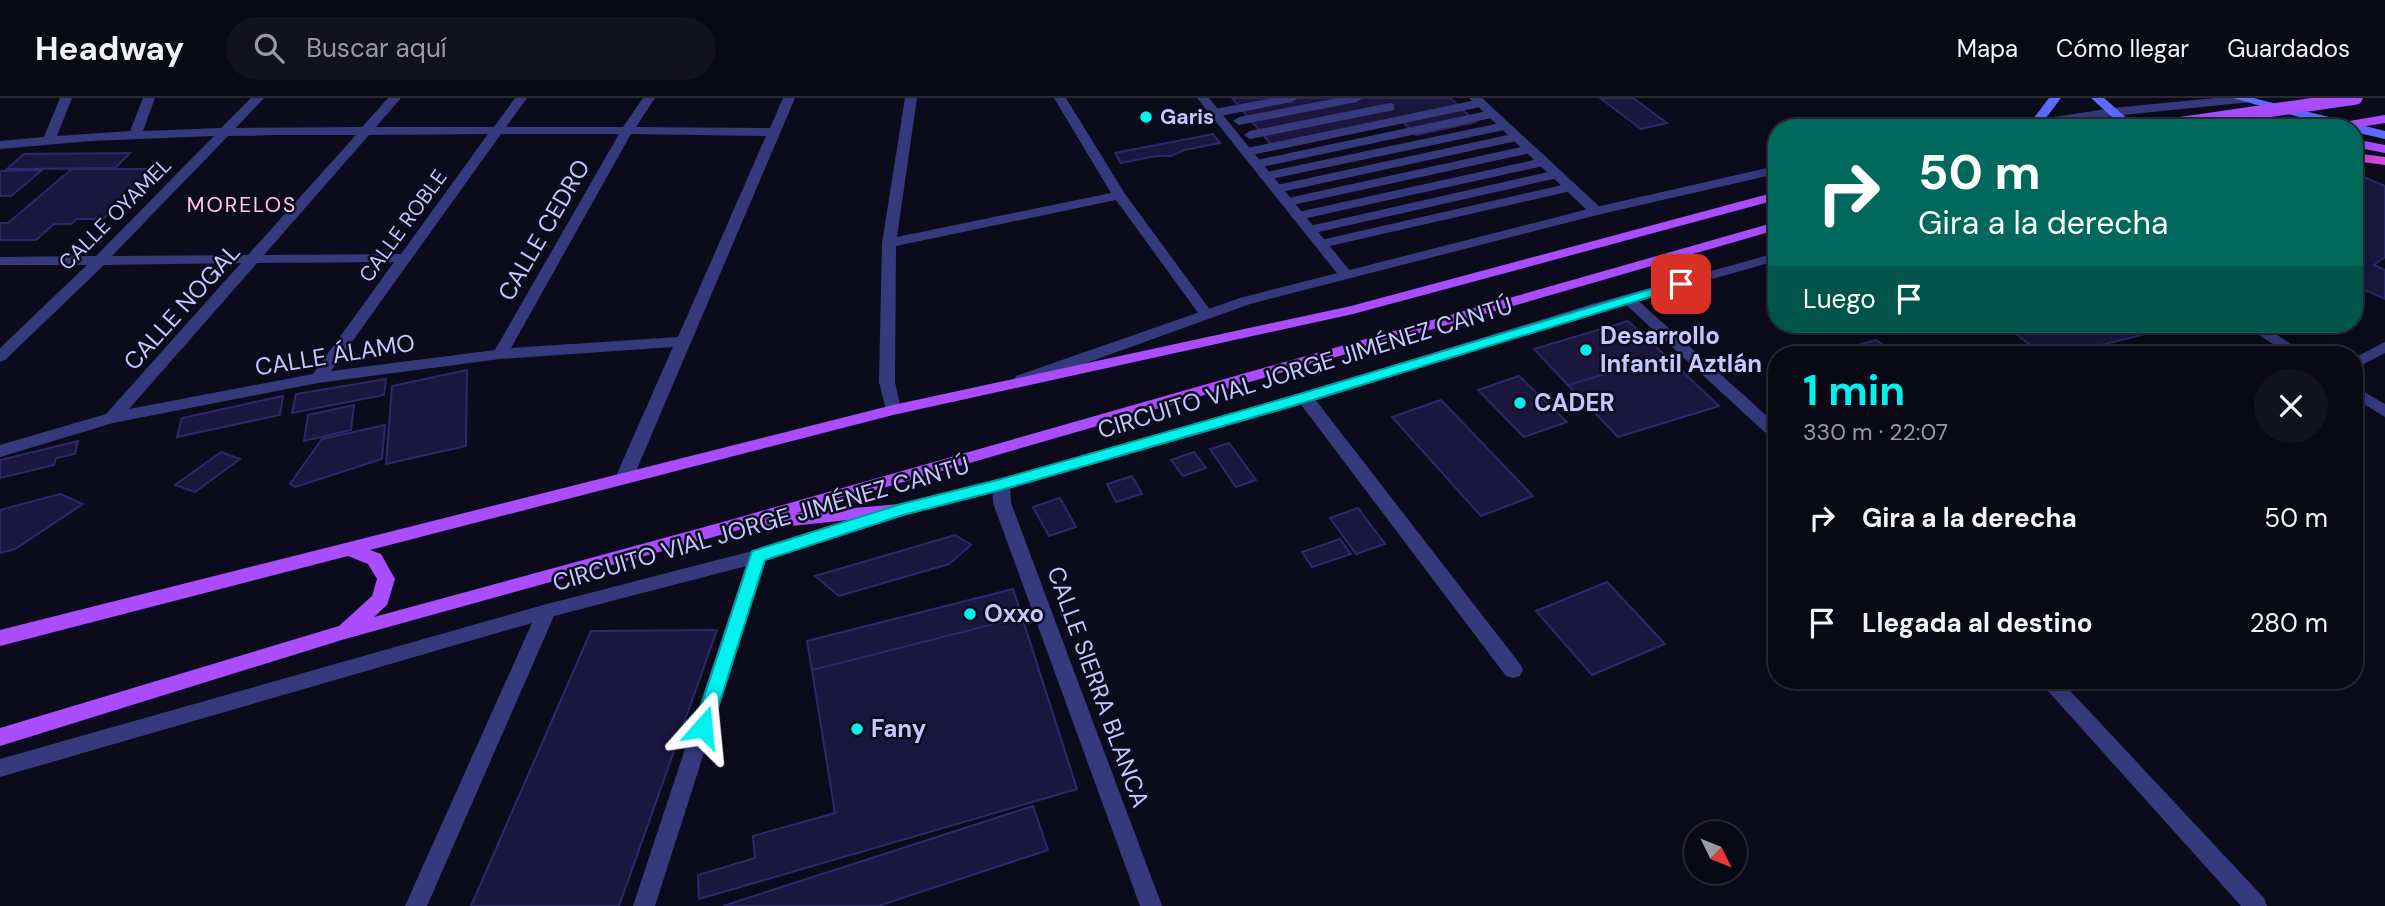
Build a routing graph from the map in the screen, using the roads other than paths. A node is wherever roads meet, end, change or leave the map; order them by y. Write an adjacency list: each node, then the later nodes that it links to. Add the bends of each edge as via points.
1 (66, 98): 48 (street)
2 (149, 98): 43 (street)
3 (258, 98): 37 (street, CALLE OYAMEL)
4 (394, 98): 39 (street, CALLE NOGAL)
5 (521, 98): 38 (street, CALLE ROBLE)
6 (649, 98): 36 (street, CALLE CEDRO)
7 (789, 98): 42 (street)
8 (911, 98): 84 (street)
9 (1060, 98): 73 (street)
10 (1203, 98): 23 (street)
11 (1292, 98): 21 (street)
12 (1357, 98): 18 (street)
13 (2055, 98): 25 (main road)
14 (2097, 98): 22 (main road)
15 (2245, 98): 22 (street); 29 (main road)
16 (2356, 98): 28 (main road, bridge)
17 (1478, 101): 20 (street); 24 (street)
18 (1309, 102): 31 (street); 33 (street)
19 (1386, 102): 31 (street); 32 (street)
20 (1457, 103): 32 (street)
21 (1229, 104): 23 (street); 33 (street)
22 (2113, 112): 26 (street); 27 (main road)
23 (1215, 113): 56 (street)
24 (1492, 114): 35 (street); 40 (street)
25 (2039, 119)
26 (2064, 119)
27 (2121, 119)
28 (2212, 119)
29 (2317, 119)
30 (2385, 119): 34 (main road)
31 (1325, 120): 44 (street); 45 (street)
32 (1403, 120): 44 (street)
33 (1239, 121): 45 (street)
34 (2363, 123)
35 (1505, 126): 47 (street); 49 (street)
36 (628, 129): 38 (street); 42 (street); 98 (street, CALLE CEDRO)
37 (227, 130): 39 (street); 43 (street); 90 (street, CALLE OYAMEL)
38 (499, 130): 39 (street); 87 (street, CALLE ROBLE)
39 (368, 131): 86 (street, CALLE NOGAL)
40 (1414, 131): 49 (street); 51 (street)
41 (2363, 131): 46 (main road)
42 (775, 132): 95 (street)
43 (136, 133): 48 (street)
44 (1337, 133): 53 (street)
45 (1250, 135): 53 (street)
46 (2385, 135)
47 (1517, 137): 54 (street); 57 (street)
48 (49, 139): 50 (street)
49 (1426, 142): 57 (street); 58 (street)
50 (0, 145)
51 (1348, 145): 58 (street); 62 (street)
52 (2363, 145): 55 (main road)
53 (1261, 149): 56 (street)
54 (1530, 149): 61 (street); 63 (street)
55 (2385, 149)
56 (1247, 152): 62 (street)
57 (1437, 155): 63 (street); 64 (street)
58 (1359, 157): 64 (street); 67 (street)
59 (2363, 158): 60 (highway)
60 (2385, 161)
61 (1544, 162): 66 (street); 68 (street)
62 (1257, 164): 67 (street)
63 (1450, 167): 68 (street); 69 (street)
64 (1370, 169): 69 (street); 71 (street)
65 (1768, 172): 79 (street, CIRCUITO VIAL JORGE JIMÉNEZ CANTÚ)
66 (1557, 174): 70 (street); 72 (street)
67 (1267, 176): 71 (street)
68 (1462, 180): 72 (street); 74 (street)
69 (1382, 182): 74 (street); 76 (street)
70 (1571, 187): 77 (street); 79 (street)
71 (1277, 189): 76 (street)
72 (1475, 193): 77 (street); 78 (street)
73 (1119, 195): 84 (street); 93 (street)
74 (1394, 195): 78 (street); 80 (street)
75 (1768, 198): 102 (main road, CIRCUITO VIAL JORGE JIMÉNEZ CANTÚ, via 1353,310)
76 (1287, 202): 80 (street)
77 (1488, 206): 81 (street)
78 (1406, 208): 81 (street); 83 (street)
79 (1596, 211): 91 (street, CIRCUITO VIAL JORGE JIMÉNEZ CANTÚ)
80 (1298, 216): 83 (street)
81 (1418, 222): 85 (street)
82 (1768, 228): 113 (main road, CIRCUITO VIAL JORGE JIMÉNEZ CANTÚ)
83 (1310, 230): 85 (street)
84 (890, 243): 105 (street, via 887,382)
85 (1321, 244): 91 (street)
86 (256, 258): 87 (street); 90 (street); 107 (street, CALLE NOGAL)
87 (405, 258): 101 (street, CALLE ROBLE)
88 (1768, 259): 92 (street, CIRCUITO VIAL JORGE JIMÉNEZ CANTÚ)
89 (0, 261): 90 (street)
90 (99, 261): 99 (street, CALLE OYAMEL)
91 (1345, 274): 93 (street, CIRCUITO VIAL JORGE JIMÉNEZ CANTÚ)
92 (1628, 299): 103 (street, CIRCUITO VIAL JORGE JIMÉNEZ CANTÚ); 108 (street)
93 (1206, 314): 102 (street, CIRCUITO VIAL JORGE JIMÉNEZ CANTÚ)
94 (2265, 333): 96 (street)
95 (684, 341): 98 (street, CALLE ÁLAMO); 110 (street)
96 (2285, 346)
97 (2385, 347): 100 (street)
98 (500, 354): 101 (street, CALLE ÁLAMO)
99 (0, 357)
100 (2363, 359)
101 (318, 378): 107 (street, CALLE ÁLAMO)
102 (1003, 387): 105 (main road, CIRCUITO VIAL JORGE JIMÉNEZ CANTÚ)
103 (1305, 397): 111 (street, CIRCUITO VIAL JORGE JIMÉNEZ CANTÚ); 119 (street)
104 (2363, 397): 106 (street)
105 (893, 410): 110 (main road, CIRCUITO VIAL JORGE JIMÉNEZ CANTÚ)
106 (2385, 412)
107 (112, 418): 109 (street, CALLE ÁLAMO)
108 (1768, 426)
109 (0, 451)
110 (625, 477): 114 (main road, CIRCUITO VIAL JORGE JIMÉNEZ CANTÚ)
111 (1001, 485): 112 (street, CIRCUITO VIAL JORGE JIMÉNEZ CANTÚ); 127 (street, CALLE SIERRA BLANCA, via 1006,514)
112 (901, 510): 113 (main road); 115 (street, CIRCUITO VIAL JORGE JIMÉNEZ CANTÚ)
113 (730, 526): 117 (main road, CIRCUITO VIAL JORGE JIMÉNEZ CANTÚ)
114 (348, 549): 117 (main road, via 375,559 386,579 380,600); 118 (main road, CIRCUITO VIAL JORGE JIMÉNEZ CANTÚ)
115 (758, 556): 116 (street, CIRCUITO VIAL JORGE JIMÉNEZ CANTÚ); 126 (street)
116 (547, 611): 124 (street, CIRCUITO VIAL JORGE JIMÉNEZ CANTÚ); 125 (street)
117 (345, 632): 121 (main road, CIRCUITO VIAL JORGE JIMÉNEZ CANTÚ)
118 (0, 638)
119 (1514, 670)
120 (2056, 689): 128 (street)
121 (151, 691): 122 (main road, CIRCUITO VIAL JORGE JIMÉNEZ CANTÚ); 123 (main road)
122 (0, 737)
123 (0, 748)
124 (0, 768)
125 (416, 906)
126 (644, 906)
127 (1151, 906)
128 (2256, 906)

